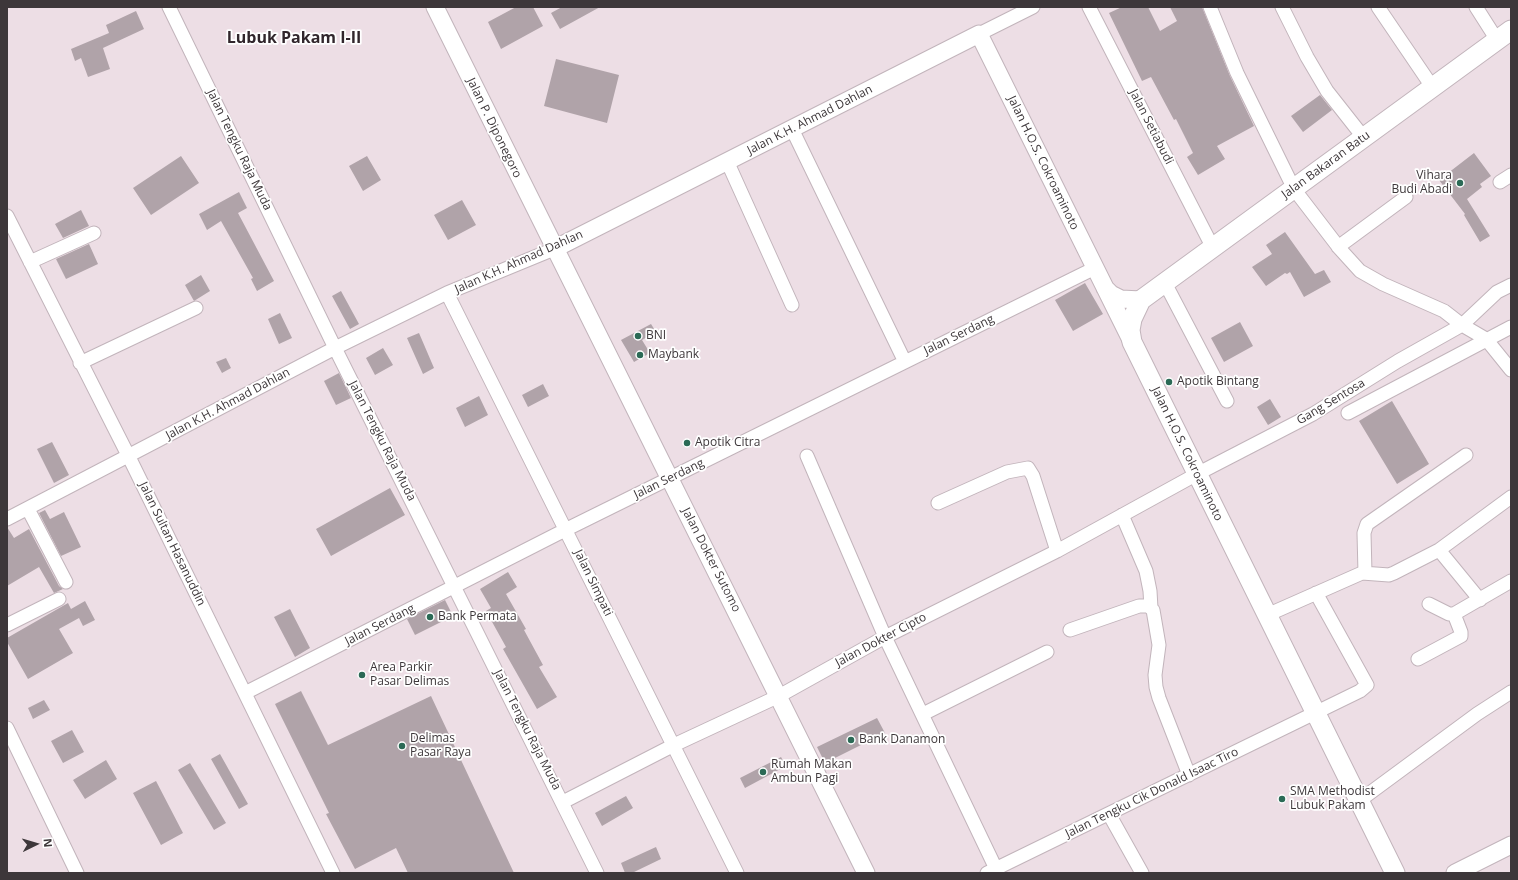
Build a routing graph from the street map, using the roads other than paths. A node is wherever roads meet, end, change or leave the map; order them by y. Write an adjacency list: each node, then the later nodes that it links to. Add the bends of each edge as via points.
1 (169, 7): 35 (street, Jalan Tengku Raja Muda)
2 (435, 7): 20 (main road, Jalan P. Diponegoro)
3 (1032, 7): 9 (street, Jalan K.H. Ahmad Dahlan)
4 (1089, 7): 21 (street, Jalan Setiabudi)
5 (1210, 7): 15 (street, via 1237,73)
6 (1282, 7): 13 (street, via 1327,91)
7 (1378, 7): 11 (street)
8 (1476, 7): 10 (street)
9 (978, 34): 12 (main road, Jalan K.H. Ahmad Dahlan); 23 (main road, Jalan H.O.S. Cokroaminoto)
10 (1504, 35): 11 (highway, Jalan Bakaran Batu)
11 (1433, 88): 13 (highway, Jalan Bakaran Batu)
12 (792, 129): 14 (main road, Jalan K.H. Ahmad Dahlan); 36 (street)
13 (1364, 138): 15 (highway, Jalan Bakaran Batu)
14 (727, 162): 20 (main road, Jalan K.H. Ahmad Dahlan); 29 (street)
15 (1294, 189): 19 (street); 21 (highway, Jalan Bakaran Batu)
16 (1406, 197): 19 (street)
17 (7, 216): 22 (street, Jalan Sultan Hasanuddin)
18 (94, 233): 22 (street)
19 (1338, 247): 31 (street, via 1360,271 1444,311)
20 (554, 248): 27 (street, Jalan K.H. Ahmad Dahlan); 45 (main road, Jalan Dokter Sutomo)
21 (1213, 248): 24 (highway, Jalan Bakaran Batu)
22 (30, 262): 37 (street, Jalan Sultan Hasanuddin)
23 (1095, 268): 26 (main road, Jalan H.O.S. Cokroaminoto); 36 (street, Jalan Serdang)
24 (1164, 283): 28 (highway, Jalan Bakaran Batu); 39 (street)
25 (1511, 285): 31 (street, Gang Sentosa, via 1497,292)
26 (1104, 286): 28 (main road, via 1111,294 1121,299); 34 (main road, Jalan H.O.S. Cokroaminoto)
27 (447, 293): 35 (street, Jalan K.H. Ahmad Dahlan); 51 (street, Jalan Simpati)
28 (1141, 300): 34 (highway, Jalan Bakaran Batu, via 1132,318)
29 (792, 304)
30 (196, 308): 37 (street)
31 (1462, 325): 33 (street); 44 (street, Gang Sentosa, via 1392,364 1313,414)
32 (1511, 327): 33 (street)
33 (1486, 339): 38 (street); 40 (street)
34 (1132, 342): 44 (highway, Jalan H.O.S. Cokroaminoto)
35 (335, 348): 43 (street, Jalan K.H. Ahmad Dahlan); 57 (street, Jalan Tengku Raja Muda)
36 (905, 362): 45 (street, Jalan Serdang)
37 (80, 363): 43 (street, Jalan Sultan Hasanuddin)
38 (1511, 370)
39 (1227, 401)
40 (1348, 413)
41 (1466, 455): 54 (street, via 1367,524 1364,533)
42 (807, 456): 67 (street)
43 (129, 457): 48 (street, Jalan K.H. Ahmad Dahlan); 71 (street, Jalan Sultan Hasanuddin)
44 (1197, 474): 49 (street, Jalan Dokter Cipto); 64 (highway, Jalan H.O.S. Cokroaminoto)
45 (670, 478): 51 (street, Jalan Serdang); 72 (main road, Jalan Dokter Sutomo)
46 (1511, 498): 52 (street)
47 (938, 503): 53 (street, via 1007,472 1028,468 1033,476)
48 (28, 509): 50 (street, Jalan K.H. Ahmad Dahlan); 56 (street)
49 (1122, 515): 53 (street, Jalan Dokter Cipto); 62 (street, via 1146,571)
50 (7, 519)
51 (567, 529): 57 (street, Jalan Serdang); 76 (street, Jalan Simpati)
52 (1439, 550): 54 (street, via 1392,574); 60 (street)
53 (1057, 551): 67 (street, Jalan Dokter Cipto)
54 (1365, 573): 58 (street)
55 (1511, 581): 60 (street)
56 (66, 582)
57 (455, 587): 71 (street, Jalan Serdang); 79 (street, Jalan Tengku Raja Muda)
58 (1316, 593): 64 (street); 73 (street, Jalan Tengku Cik Donald Isaac Tiro, via 1367,685)
59 (59, 599): 65 (street)
60 (1480, 600): 63 (street)
61 (1429, 604): 63 (street)
62 (1151, 608): 66 (street, via 1139,606); 77 (street, via 1159,645 1155,675 1157,693)
63 (1454, 614): 69 (street, via 1461,636)
64 (1267, 615): 73 (highway, Jalan H.O.S. Cokroaminoto)
65 (7, 625)
66 (1070, 630)
67 (885, 637): 72 (street, Jalan Dokter Cipto); 74 (street)
68 (1048, 652): 74 (street)
69 (1418, 659)
70 (1511, 692): 78 (street)
71 (245, 693): 84 (street, Jalan Sultan Hasanuddin)
72 (779, 696): 76 (street, Jalan Dokter Cipto); 87 (main road, Jalan Dokter Sutomo)
73 (1316, 713): 77 (street, Jalan Tengku Cik Donald Isaac Tiro); 78 (highway, Jalan H.O.S. Cokroaminoto)
74 (923, 714): 82 (street)
75 (7, 728): 83 (street)
76 (674, 745): 79 (street, Jalan Dokter Cipto); 86 (street, Jalan Simpati)
77 (1189, 775): 80 (street, Jalan Tengku Cik Donald Isaac Tiro)
78 (1359, 801): 89 (highway, Jalan H.O.S. Cokroaminoto)
79 (563, 802): 85 (street, Jalan Tengku Raja Muda)
80 (1110, 814): 82 (street, Jalan Tengku Cik Donald Isaac Tiro); 88 (street)
81 (1510, 847): 90 (main road)
82 (994, 872)
83 (77, 873)
84 (333, 873)
85 (598, 873)
86 (737, 873)
87 (866, 873)
88 (1142, 873)
89 (1395, 873)
90 (1455, 873)

